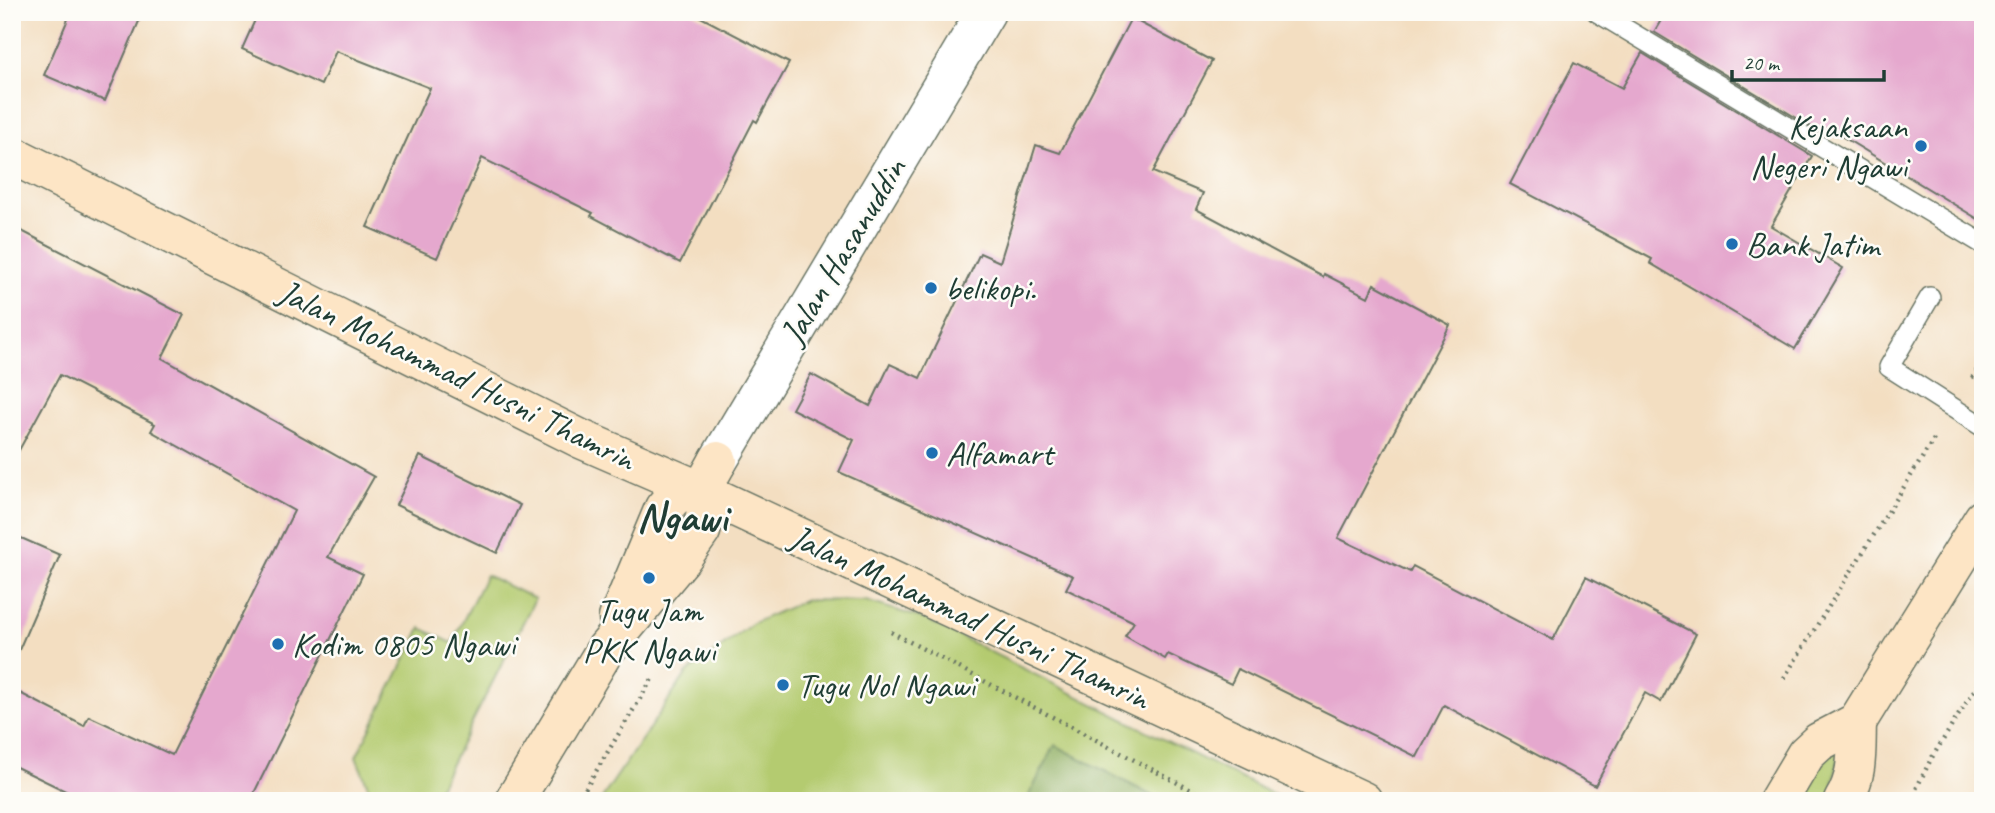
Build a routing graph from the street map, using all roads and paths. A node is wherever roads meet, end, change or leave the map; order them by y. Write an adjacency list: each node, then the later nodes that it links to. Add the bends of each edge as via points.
1 (986, 12): 9 (street, Jalan Hasanuddin)
2 (1597, 12): 4 (lane)
3 (12, 155): 9 (main road, Jalan Mohammad Husni Thamrin, via 581,439)
4 (1983, 244)
5 (1930, 297): 7 (lane, via 1889,367)
6 (1983, 361): 7 (path)
7 (1954, 408): 8 (lane); 13 (path)
8 (1983, 427)
9 (710, 476): 16 (main road, via 676,494 664,508 605,650); 19 (main road, Jalan Mohammad Husni Thamrin)
10 (1983, 519): 15 (main road)
11 (887, 628): 18 (path, via 894,637)
12 (1983, 676): 22 (path)
13 (1784, 678)
14 (652, 679): 17 (path)
15 (1857, 722): 20 (main road, via 1806,754); 21 (main road, via 1853,785)
16 (514, 801)
17 (578, 801)
18 (1212, 801)
19 (1363, 801)
20 (1778, 801)
21 (1843, 801)
22 (1910, 801)

